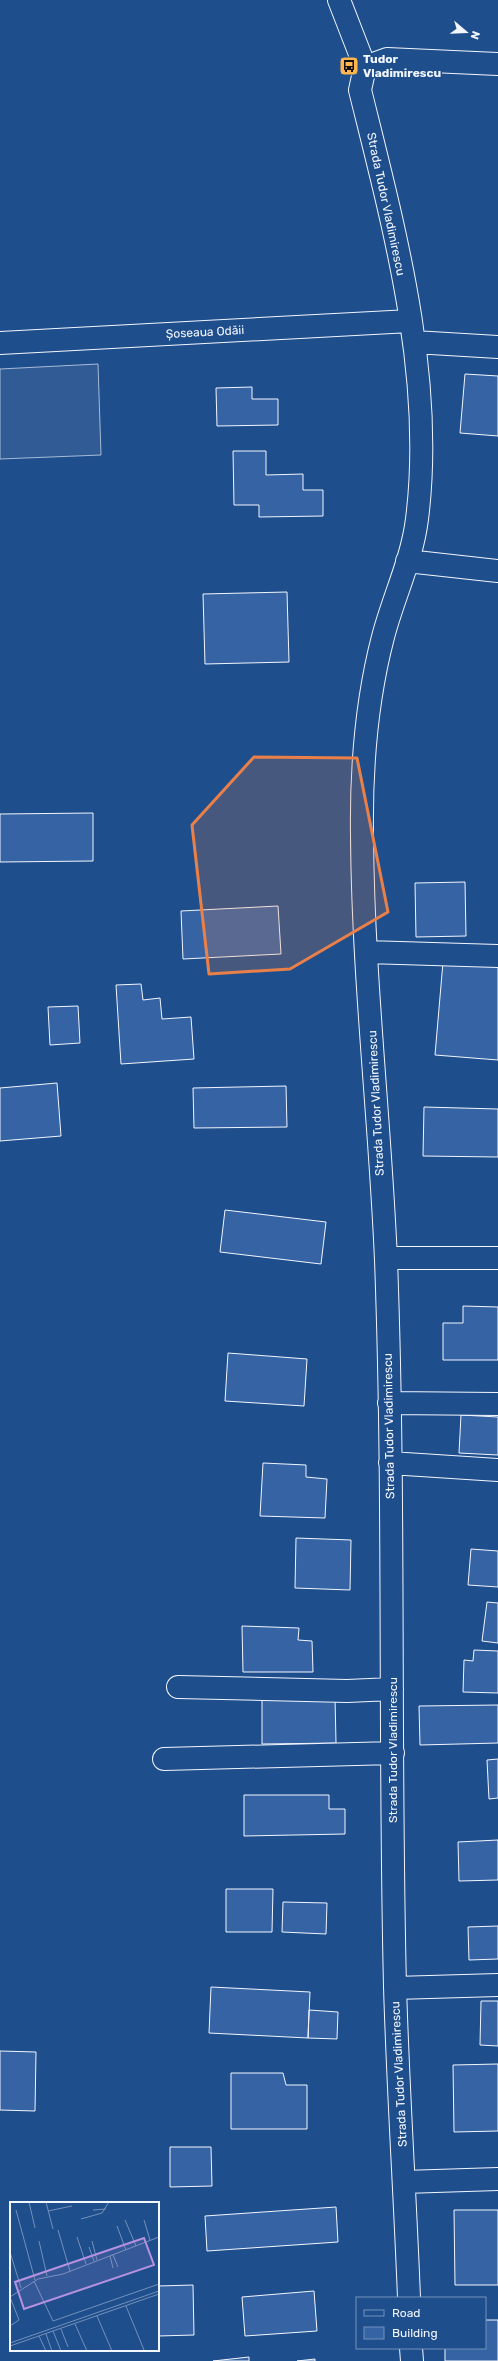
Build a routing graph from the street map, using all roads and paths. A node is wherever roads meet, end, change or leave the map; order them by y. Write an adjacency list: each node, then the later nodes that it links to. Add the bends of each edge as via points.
1 (339, 0): 3 (street)
2 (498, 64): 3 (street, via 387,59)
3 (365, 67): 4 (street, Strada Tudor Vladimirescu, via 360,90 395,237)
4 (412, 331): 5 (street, Șoseaua Odăii); 6 (street); 7 (street, Strada Tudor Vladimirescu, via 419,402 421,471 417,524)
5 (0, 343)
6 (498, 347)
7 (407, 561): 8 (street); 9 (street, Strada Tudor Vladimirescu, via 382,641 370,698 362,759 362,838)
8 (498, 571)
9 (367, 952): 10 (street); 11 (street, Strada Tudor Vladimirescu)
10 (498, 956)
11 (386, 1258): 12 (street); 13 (street, Strada Tudor Vladimirescu)
12 (498, 1258)
13 (389, 1403): 14 (street); 15 (street, Strada Tudor Vladimirescu)
14 (498, 1404)
15 (390, 1462): 16 (street); 18 (street, Strada Tudor Vladimirescu)
16 (498, 1470)
17 (178, 1686): 18 (street, via 347,1691)
18 (392, 1689): 19 (street, Strada Tudor Vladimirescu)
19 (393, 1753): 20 (street); 22 (street, Strada Tudor Vladimirescu)
20 (164, 1759)
21 (498, 1985): 22 (street)
22 (395, 1988): 24 (street, Strada Tudor Vladimirescu)
23 (498, 2179): 24 (street)
24 (404, 2182): 25 (street, Strada Tudor Vladimirescu)
25 (409, 2297)
26 (412, 2349): 27 (street)
27 (412, 2361)

